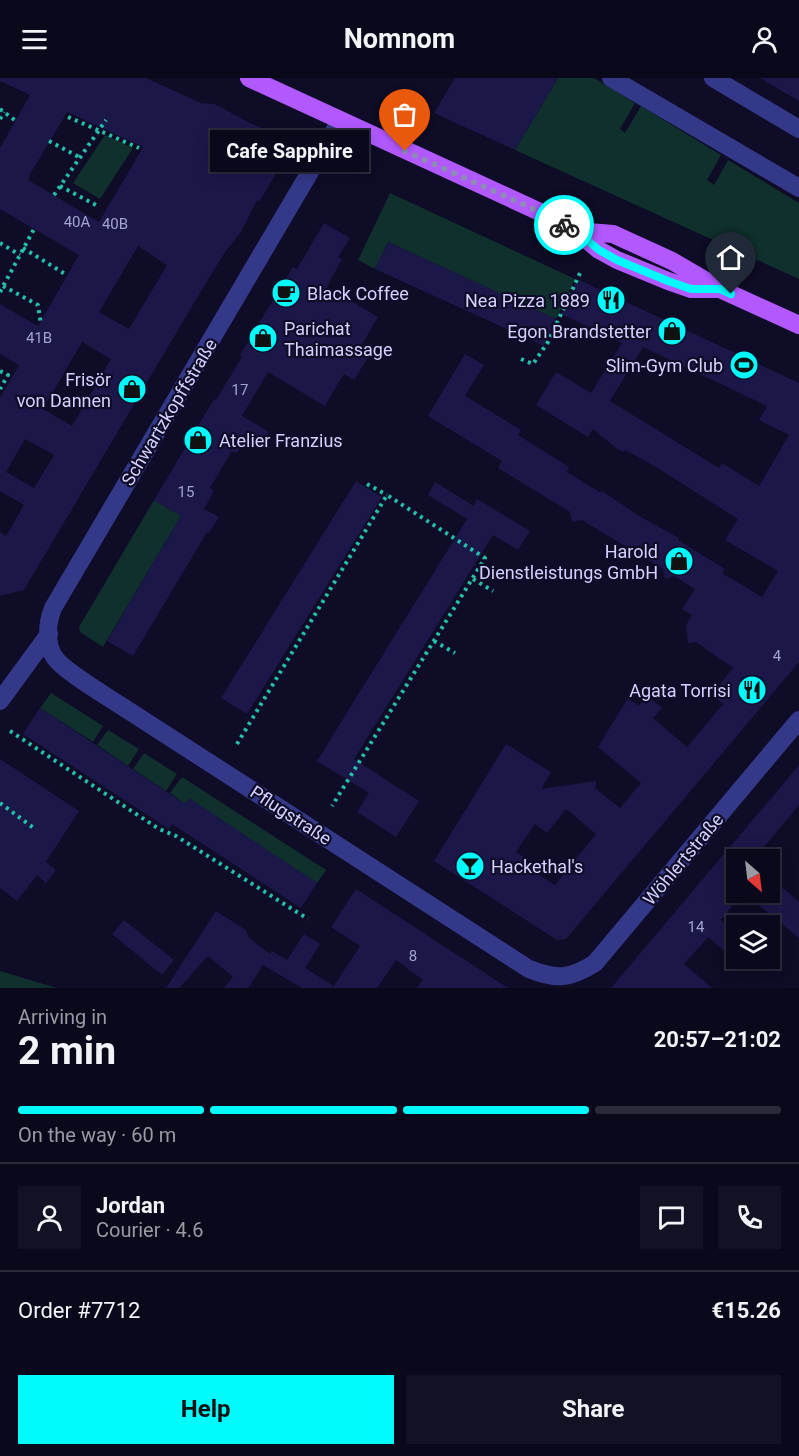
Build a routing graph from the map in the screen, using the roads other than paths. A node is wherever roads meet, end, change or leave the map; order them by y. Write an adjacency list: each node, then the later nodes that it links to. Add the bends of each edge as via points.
1 (249, 78): 4 (main road)
2 (611, 78): 6 (street)
3 (713, 78): 5 (street)
4 (340, 121): 7 (main road, via 576,231 613,234); 8 (street, Schwartzkopffstraße, via 53,608)
5 (799, 129)
6 (799, 188)
7 (799, 325)
8 (48, 634): 9 (street, Schwartzkopffstraße); 11 (street, Pflugstraße, via 60,664 123,707 529,969)
9 (0, 701)
10 (799, 720): 11 (street, Wöhlertstraße, via 595,963 578,974)
11 (553, 976)

